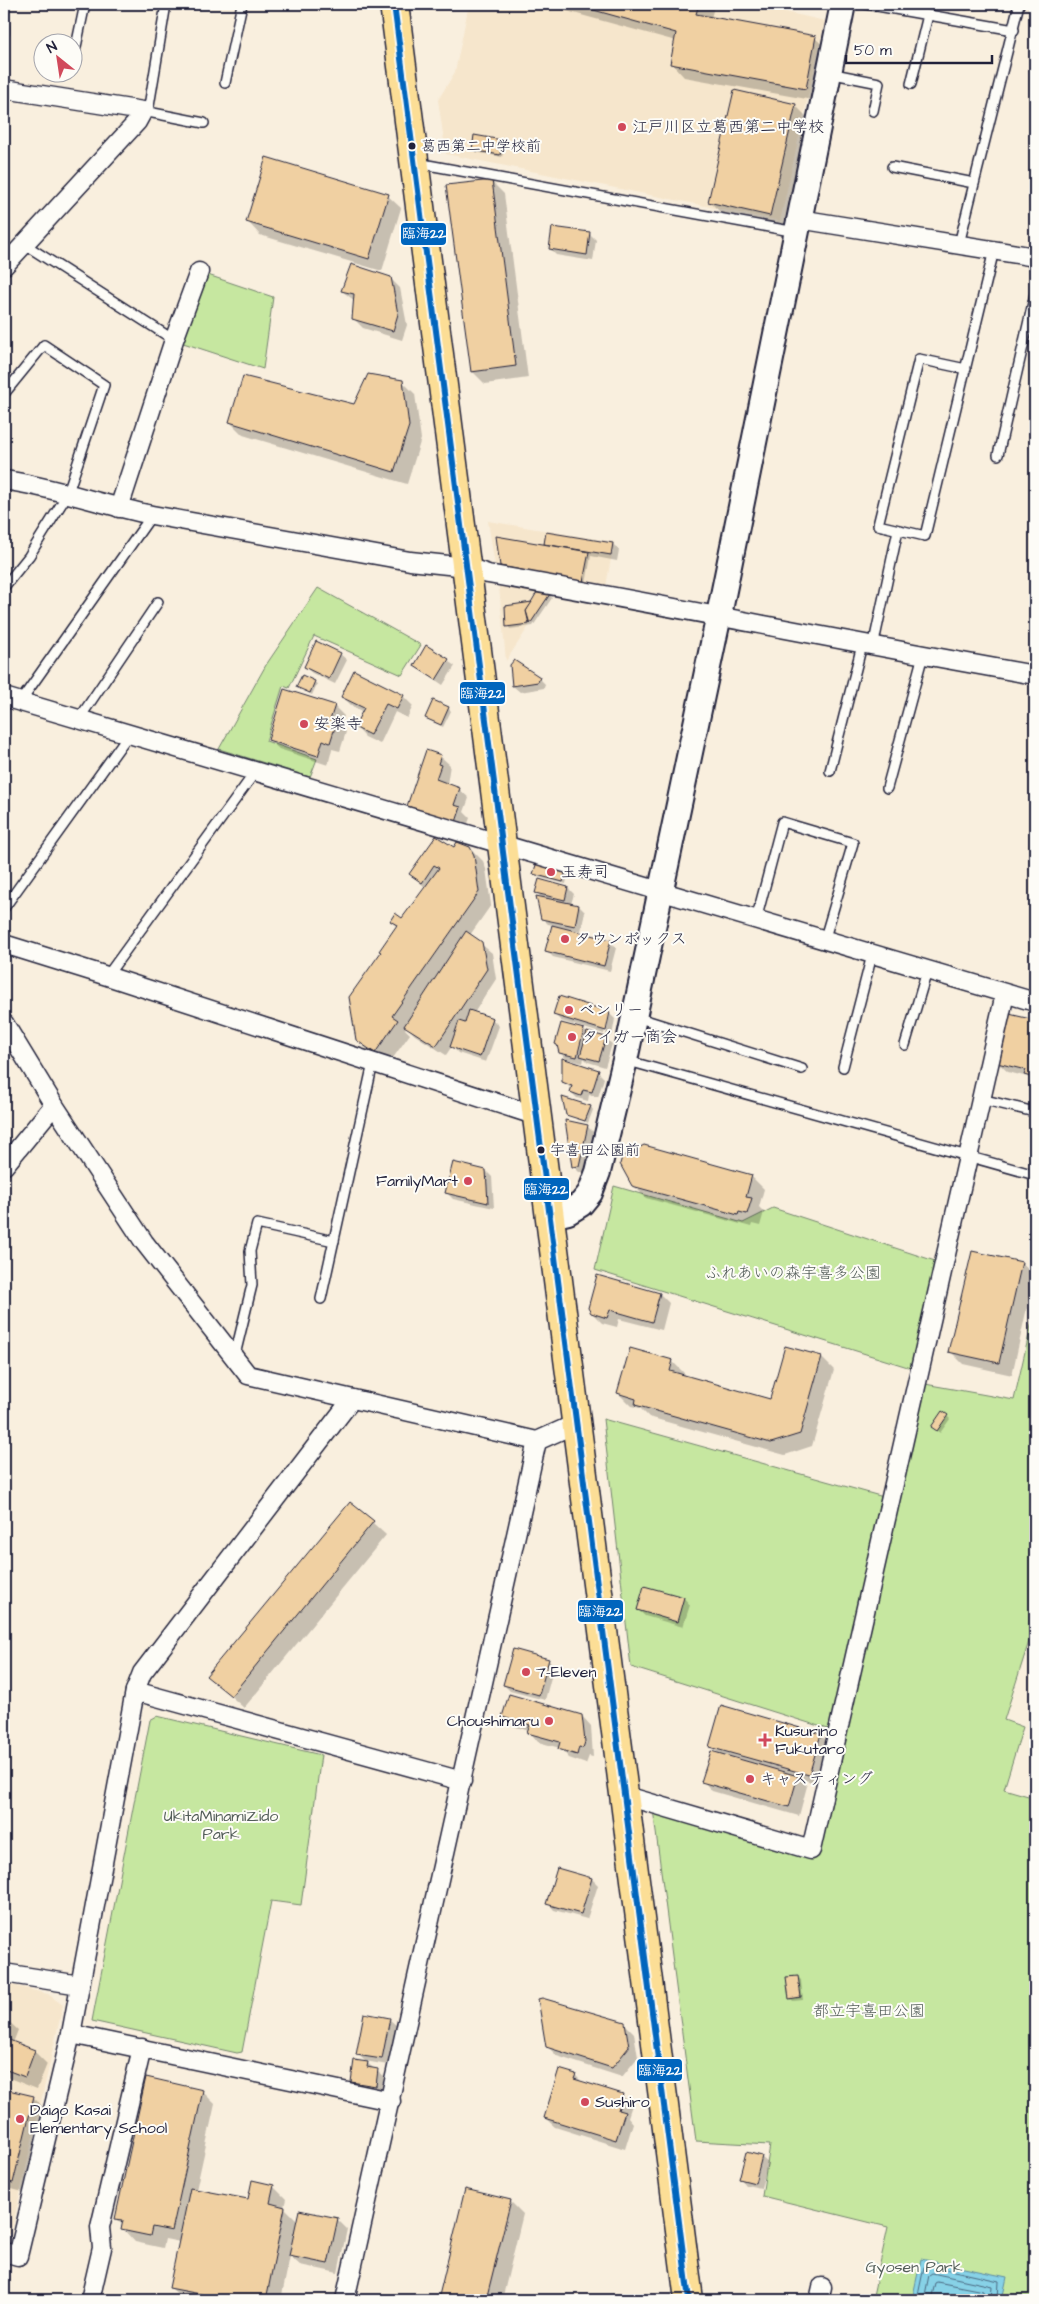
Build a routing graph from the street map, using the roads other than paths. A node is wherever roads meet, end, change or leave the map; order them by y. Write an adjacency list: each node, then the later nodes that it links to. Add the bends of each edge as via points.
1 (85, 4): 11 (lane)
2 (166, 4): 18 (lane)
3 (242, 4): 14 (lane)
4 (394, 4): 20 (main road)
5 (843, 4): 13 (street)
6 (866, 4): 8 (lane)
7 (1019, 4): 10 (lane)
8 (928, 15): 10 (lane); 15 (lane)
9 (4, 27): 12 (lane)
10 (1014, 30): 22 (lane)
11 (79, 32)
12 (4, 33)
13 (829, 74): 17 (lane, via 879,83); 23 (street)
14 (226, 83)
15 (911, 84)
16 (4, 89): 18 (street)
17 (873, 111)
18 (146, 112): 19 (lane); 24 (street)
19 (204, 123)
20 (414, 163): 23 (lane); 40 (main road)
21 (892, 167): 22 (lane)
22 (974, 183): 25 (lane)
23 (798, 226): 25 (street); 43 (street)
24 (24, 244): 28 (street); 31 (lane)
25 (959, 244): 26 (street)
26 (994, 250): 27 (street); 32 (lane)
27 (1035, 256)
28 (4, 266)
29 (199, 272): 31 (street)
30 (1035, 294): 34 (lane)
31 (174, 340): 37 (street)
32 (966, 369): 39 (lane, via 925,536); 39 (lane, via 919,359 878,525)
33 (4, 394): 36 (lane, via 44,345 104,385)
34 (998, 455)
35 (4, 480): 36 (street)
36 (68, 495): 37 (street); 41 (lane)
37 (119, 508): 38 (street)
38 (152, 515): 40 (street, via 410,561); 47 (lane)
39 (898, 530): 44 (lane)
40 (467, 567): 43 (street, via 488,574); 53 (main road)
41 (4, 587)
42 (158, 602): 48 (lane)
43 (719, 615): 44 (street); 54 (street)
44 (868, 646): 45 (street); 51 (lane)
45 (923, 655): 46 (street); 52 (lane)
46 (1035, 675)
47 (12, 699): 48 (street)
48 (79, 719): 49 (street)
49 (129, 734): 50 (street); 55 (lane)
50 (256, 771): 53 (street); 61 (lane)
51 (830, 771)
52 (887, 788)
53 (501, 845): 54 (street); 74 (main road)
54 (659, 890): 56 (street); 64 (street)
55 (4, 908)
56 (756, 920): 57 (street); 57 (lane, via 782,822 853,843)
57 (824, 941): 59 (street)
58 (4, 944): 61 (street)
59 (872, 955): 60 (street); 69 (lane)
60 (927, 971): 62 (street); 66 (lane)
61 (108, 976): 68 (street)
62 (1005, 994): 63 (street); 71 (street)
63 (1035, 1002)
64 (634, 1017): 67 (street); 70 (lane)
65 (4, 1023): 72 (street)
66 (905, 1045)
67 (625, 1060): 75 (lane); 78 (street, via 590,1193 572,1210)
68 (373, 1063): 74 (street); 79 (lane)
69 (843, 1067)
70 (802, 1069)
71 (981, 1099): 73 (lane); 75 (street)
72 (54, 1105): 76 (street); 81 (street, via 144,1242)
73 (1035, 1112)
74 (537, 1116): 78 (main road)
75 (969, 1156): 77 (lane); 87 (street, via 811,1850)
76 (4, 1166)
77 (1035, 1175)
78 (551, 1216): 83 (main road)
79 (334, 1241): 80 (lane); 81 (lane, via 258,1224 250,1251 252,1285)
80 (321, 1299)
81 (234, 1359): 82 (street, via 248,1376)
82 (352, 1399): 84 (street); 85 (street, via 142,1672)
83 (577, 1423): 84 (street); 87 (main road)
84 (537, 1441): 86 (street)
85 (135, 1691): 86 (street); 89 (street)
86 (462, 1781): 92 (street)
87 (623, 1795): 96 (main road)
88 (4, 1973): 89 (street)
89 (80, 1985): 90 (street)
90 (71, 2034): 91 (street); 93 (street, via 18,2256)
91 (142, 2048): 92 (street); 94 (street, via 100,2227 102,2248)
92 (391, 2101): 95 (street)
93 (4, 2252)
94 (90, 2300)
95 (345, 2300)
96 (689, 2300)

